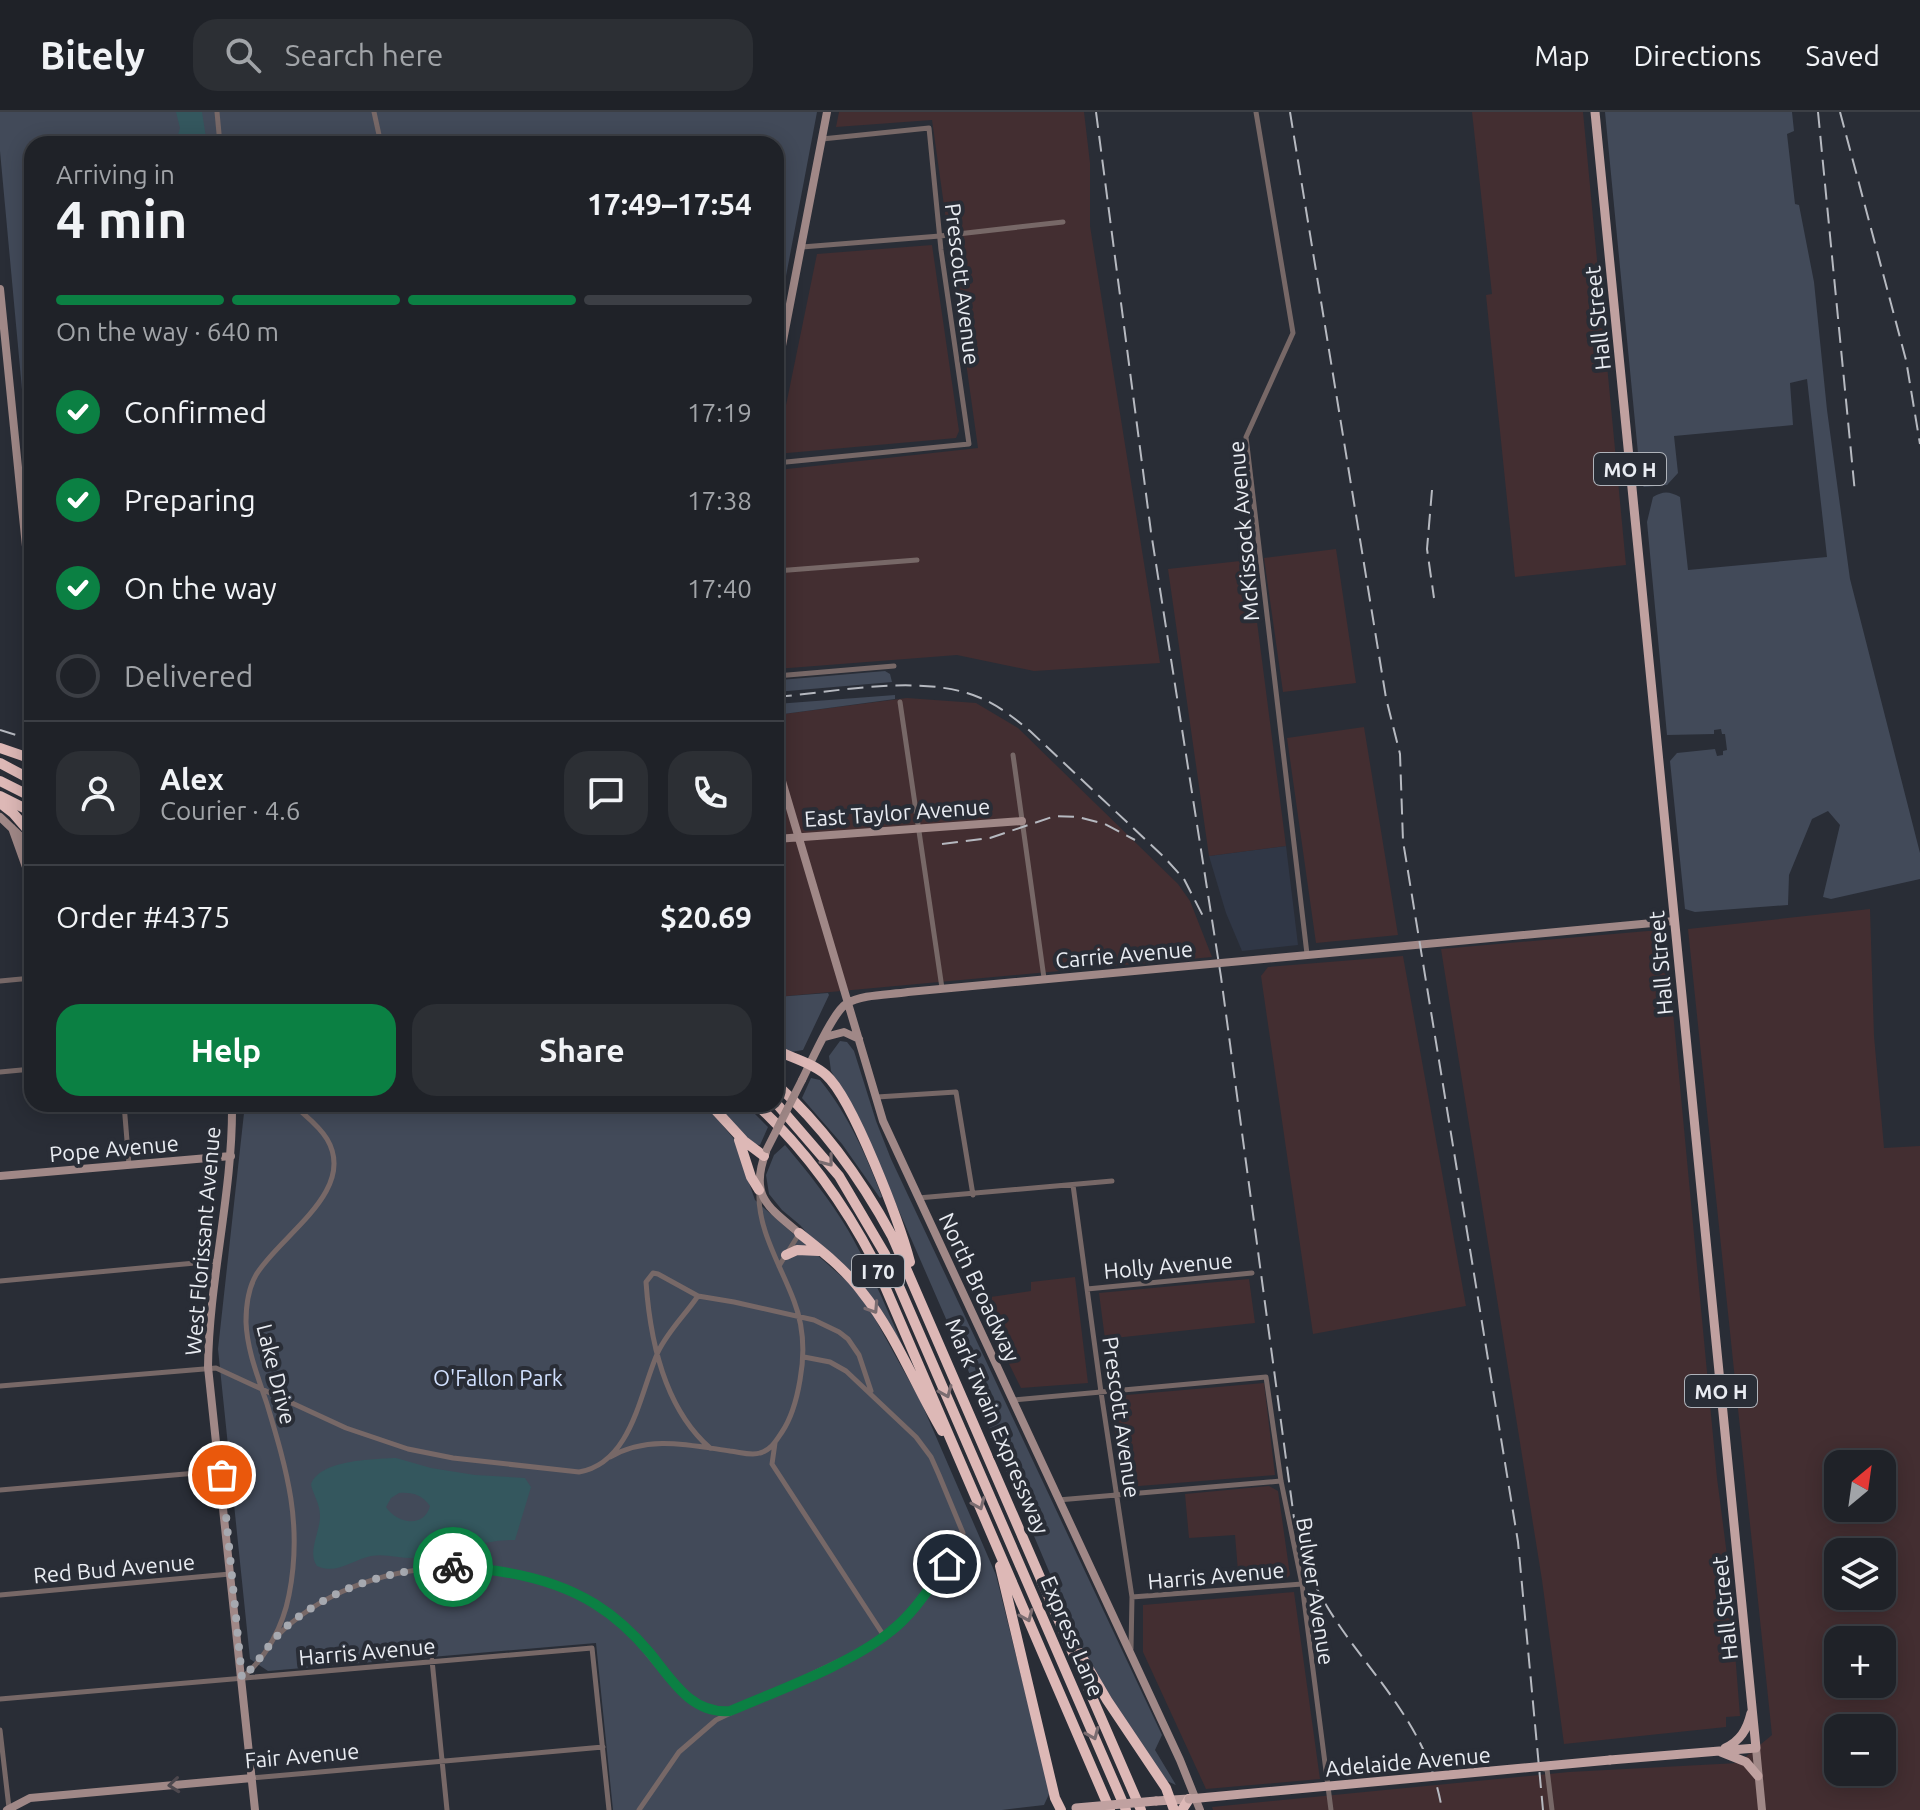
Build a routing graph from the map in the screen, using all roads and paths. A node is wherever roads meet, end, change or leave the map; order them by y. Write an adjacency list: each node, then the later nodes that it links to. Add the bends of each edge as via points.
1 (217, 112): 6 (street)
2 (374, 112): 7 (street)
3 (827, 112): 8 (main road)
4 (1256, 112): 43 (street, McKissock Avenue, via 1293,333 1246,437)
5 (1595, 112): 42 (main road, Hall Street / MO H)
6 (219, 136)
7 (379, 136)
8 (822, 139): 10 (street, Prescott Avenue, via 929,128); 11 (main road)
9 (1063, 222): 10 (street)
10 (940, 236): 11 (street); 15 (street, Prescott Avenue, via 969,444)
11 (801, 247): 14 (main road)
12 (0, 289): 13 (main road)
13 (2, 322): 16 (main road)
14 (784, 335)
15 (784, 462)
16 (24, 530)
17 (917, 560): 18 (street)
18 (784, 570)
19 (894, 666): 20 (street)
20 (784, 675)
21 (900, 702): 37 (street)
22 (0, 748): 24 (highway)
23 (1013, 755): 34 (street)
24 (24, 756)
25 (0, 763): 26 (highway)
26 (24, 776)
27 (0, 781): 29 (highway)
28 (784, 788): 38 (main road, North Broadway)
29 (24, 793)
30 (0, 796): 32 (highway)
31 (0, 803): 35 (highway)
32 (24, 808)
33 (0, 817): 36 (main road)
34 (1022, 821): 37 (main road, East Taylor Avenue); 45 (street)
35 (24, 826)
36 (12, 828): 40 (main road); 41 (main road)
37 (918, 829): 38 (main road, East Taylor Avenue); 47 (street)
38 (799, 838): 39 (main road, East Taylor Avenue); 48 (main road, North Broadway)
39 (784, 839)
40 (24, 845)
41 (24, 862)
42 (1674, 921): 43 (main road, Carrie Avenue); 115 (main road, Hall Street / MO H)
43 (1307, 957): 45 (main road, Carrie Avenue)
44 (24, 979): 46 (street)
45 (1044, 979): 47 (main road, Carrie Avenue)
46 (0, 981)
47 (942, 989): 48 (main road, Carrie Avenue)
48 (848, 1003): 49 (main road, via 836,1013); 50 (main road, North Broadway)
49 (825, 1038): 50 (main road, via 844,1032); 52 (main road)
50 (859, 1039): 56 (main road, North Broadway)
51 (784, 1054): 52 (highway)
52 (810, 1065): 64 (main road, bridge); 80 (highway, via 829,1077 855,1123 903,1234)
53 (24, 1070): 54 (street)
54 (0, 1072)
55 (784, 1092): 80 (highway, Mark Twain Expressway / I 70, via 857,1178)
56 (876, 1097): 71 (street, via 956,1092); 72 (main road, North Broadway)
57 (125, 1112): 66 (street)
58 (233, 1112): 65 (main road, West Florissant Avenue)
59 (301, 1112): 88 (street, Lake Drive, via 325,1136 333,1168 324,1196 252,1283 248,1336)
60 (717, 1112): 63 (highway)
61 (764, 1112): 96 (highway, I 70, via 801,1150 852,1222)
62 (784, 1112): 135 (highway, Express Lane, one-way to 135, via 839,1176 885,1254)
63 (734, 1131): 64 (highway); 70 (highway)
64 (766, 1153): 70 (main road)
65 (231, 1156): 66 (main road, Pope Avenue); 76 (main road, West Florissant Avenue)
66 (129, 1165): 67 (main road, Pope Avenue)
67 (0, 1176)
68 (1112, 1181): 69 (street)
69 (1073, 1185): 71 (street); 81 (street, Prescott Avenue)
70 (759, 1190): 73 (main road, via 769,1208); 77 (street)
71 (973, 1195): 72 (street)
72 (918, 1198): 91 (main road, North Broadway)
73 (799, 1233): 74 (highway); 75 (street)
74 (822, 1251): 75 (highway); 96 (highway, one-way to 96, via 876,1312)
75 (786, 1255): 77 (street)
76 (218, 1261): 79 (street); 86 (main road, West Florissant Avenue)
77 (779, 1267): 83 (street)
78 (1252, 1273): 81 (street, Holly Avenue)
79 (0, 1281)
80 (916, 1286): 108 (highway, Mark Twain Expressway / I 70)
81 (1087, 1289): 89 (street, Prescott Avenue)
82 (698, 1296): 83 (street); 84 (street); 84 (street, via 658,1274 646,1282)
83 (799, 1317): 85 (street); 90 (street, via 848,1339)
84 (658, 1353): 93 (street, via 676,1404); 95 (street, via 632,1422)
85 (804, 1357): 90 (street, via 837,1365); 92 (street, via 793,1409)
86 (208, 1367): 87 (street); 88 (street); 98 (main road, West Florissant Avenue)
87 (0, 1386)
88 (262, 1388): 95 (street, via 346,1428 408,1449 556,1471 587,1470); 110 (street, Lake Drive, via 286,1473 296,1541 287,1604)
89 (1101, 1392): 91 (street); 99 (street, Bulwer Avenue, via 1266,1377); 101 (street, Prescott Avenue)
90 (873, 1396): 109 (street, via 931,1457 963,1538 919,1602)
91 (1012, 1400): 102 (main road, North Broadway)
92 (775, 1442): 94 (street); 97 (street)
93 (710, 1448): 94 (street); 95 (street, via 645,1444)
94 (753, 1454): 97 (street)
95 (605, 1461)
96 (961, 1463): 103 (highway, I 70, one-way to 103)
97 (772, 1464): 109 (street)
98 (221, 1471): 100 (street); 104 (main road, West Florissant Avenue)
99 (1281, 1481): 101 (street); 105 (street, Bulwer Avenue)
100 (0, 1490)
101 (1117, 1494): 102 (street); 107 (street, Prescott Avenue)
102 (1058, 1500): 111 (main road, North Broadway)
103 (996, 1544): 133 (highway); 134 (highway, I 70, one-way to 134)
104 (231, 1574): 106 (street, Red Bud Avenue); 113 (main road, West Florissant Avenue)
105 (1302, 1584): 107 (street, Harris Avenue); 124 (street, Bulwer Avenue)
106 (0, 1595)
107 (1132, 1597): 111 (street, Prescott Avenue)
108 (1059, 1619): 126 (highway); 136 (highway, Mark Twain Expressway / I 70)
109 (884, 1636): 116 (street, via 795,1684)
110 (272, 1640): 113 (street, Lake Drive); 116 (street, via 323,1602 391,1573 429,1568 503,1571 555,1585 595,1604 633,1634 689,1698 710,1710)
111 (1130, 1654): 125 (main road, North Broadway)
112 (432, 1660): 113 (street, Harris Avenue); 118 (street, Harris Avenue, via 592,1648); 121 (street)
113 (242, 1678): 114 (street, Harris Avenue); 123 (main road, West Florissant Avenue)
114 (0, 1699)
115 (1752, 1706): 119 (main road, Hall Street / MO H); 120 (main road, via 1742,1735)
116 (730, 1711): 132 (street, via 679,1752)
117 (0, 1730): 128 (street)
118 (603, 1747): 121 (street, Fair Avenue); 131 (street)
119 (1756, 1748): 120 (main road, Adelaide Avenue); 122 (main road, Hall Street)
120 (1718, 1751): 122 (main road, via 1746,1762); 125 (main road, Adelaide Avenue, bridge)
121 (442, 1762): 123 (street, Fair Avenue); 130 (street)
122 (1758, 1776): 141 (main road, Hall Street)
123 (252, 1778): 128 (main road, Fair Avenue, one-way to 128, via 30,1798); 129 (main road, West Florissant Avenue)
124 (1329, 1788): 125 (street, Adelaide Avenue); 139 (street, Bulwer Avenue); 140 (street, Adelaide Avenue, via 1547,1769)
125 (1193, 1799): 126 (main road, Adelaide Avenue); 137 (highway); 138 (main road, North Broadway)
126 (1172, 1805): 127 (main road, Adelaide Avenue, bridge, via 1156,1801)
127 (1076, 1808): 133 (main road, Adelaide Avenue)
128 (9, 1810)
129 (255, 1810)
130 (447, 1810)
131 (609, 1810)
132 (639, 1810)
133 (1062, 1810)
134 (1110, 1810)
135 (1126, 1810)
136 (1141, 1810)
137 (1182, 1810)
138 (1200, 1810)
139 (1331, 1810)
140 (1552, 1810)
141 (1762, 1810)

